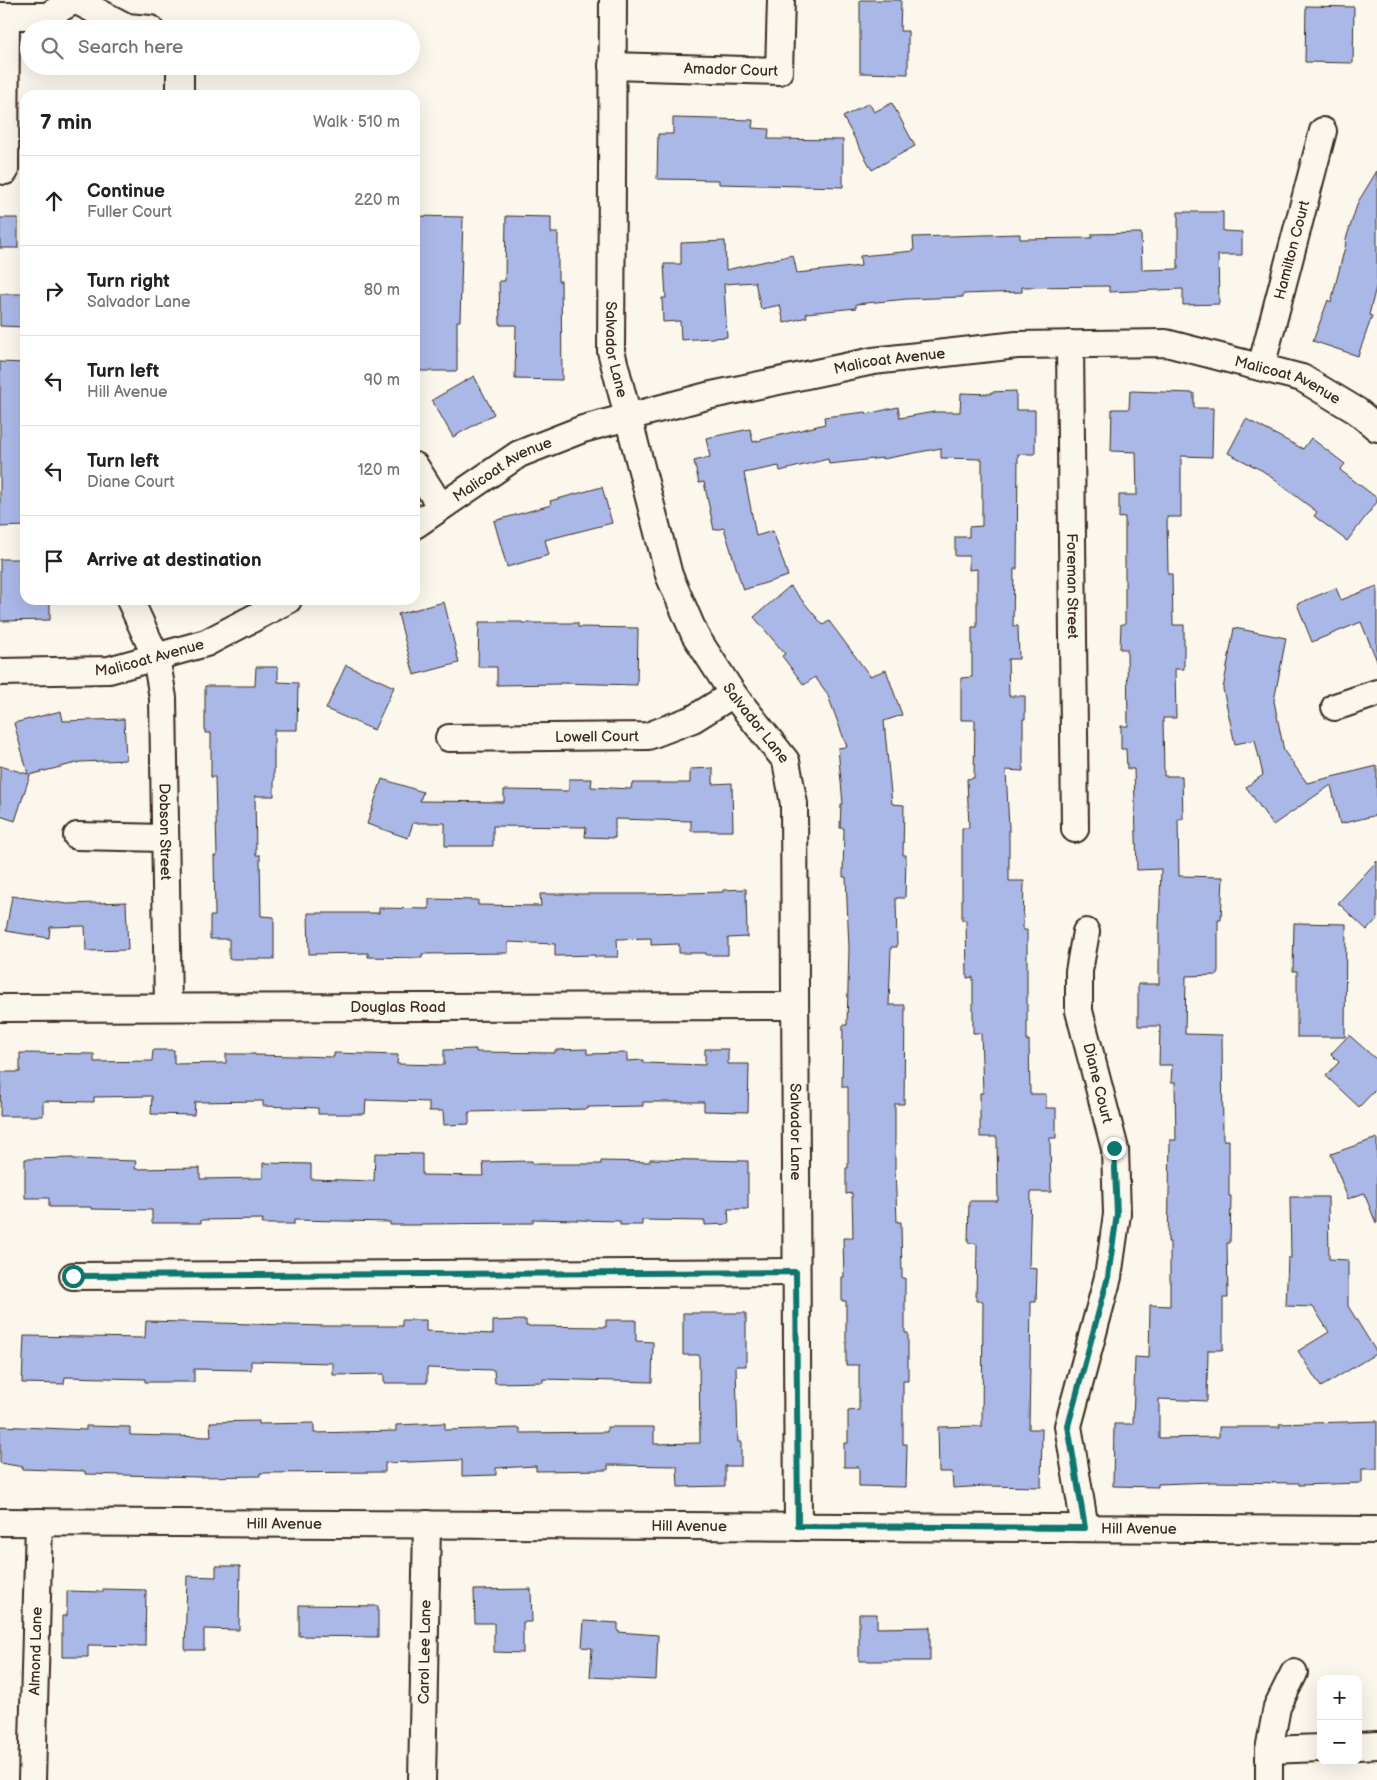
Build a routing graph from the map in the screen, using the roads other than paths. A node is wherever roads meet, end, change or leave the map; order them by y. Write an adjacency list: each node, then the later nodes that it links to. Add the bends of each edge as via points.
1 (75, 0): 4 (street, via 47,16); 5 (street)
2 (613, 0): 6 (street, Salvador Lane)
3 (781, 0): 6 (street, Amador Court, via 779,71)
4 (3, 16): 10 (street)
5 (113, 20)
6 (612, 66): 13 (street, Salvador Lane, via 611,351)
7 (180, 75): 8 (street)
8 (180, 90)
9 (1323, 132): 12 (street, Hamilton Court)
10 (5, 171)
11 (1070, 344): 12 (street, Malicoat Avenue, via 1166,343); 13 (street, Malicoat Avenue, via 1017,345 873,362 708,396); 26 (street, Foreman Street)
12 (1261, 367): 14 (street, Malicoat Avenue, via 1302,378 1357,411)
13 (628, 417): 16 (street, Malicoat Avenue, via 583,429 519,454); 23 (street, Salvador Lane, via 669,575 695,636)
14 (1377, 428)
15 (420, 474): 16 (street)
16 (441, 507): 17 (street, Malicoat Avenue)
17 (420, 522)
18 (132, 605): 20 (street, Dobson Street)
19 (279, 605): 20 (street, Malicoat Avenue, via 206,644)
20 (156, 657): 21 (street, Malicoat Avenue, via 109,670); 28 (street, Dobson Street, via 163,698)
21 (0, 672)
22 (1377, 693): 24 (street)
23 (733, 694): 25 (street, Lowell Court, via 693,719 648,736); 30 (street, Salvador Lane, via 786,761 794,804)
24 (1334, 707)
25 (449, 738)
26 (1075, 829)
27 (77, 836): 28 (street)
28 (165, 838): 31 (street, Dobson Street)
29 (1086, 932): 39 (street, Diane Court, via 1080,971 1080,1011 1114,1148 1117,1214 1108,1277 1068,1426)
30 (794, 1006): 31 (street, Douglas Road); 33 (street, Salvador Lane)
31 (168, 1007): 32 (street, Douglas Road)
32 (0, 1008)
33 (796, 1272): 34 (street); 38 (street, Salvador Lane)
34 (73, 1276)
35 (0, 1522): 36 (street, Hill Avenue)
36 (39, 1522): 37 (street, Hill Avenue); 46 (street, Almond Lane)
37 (427, 1524): 38 (street, Hill Avenue); 47 (street, Carol Lee Lane)
38 (798, 1526): 39 (street, Hill Avenue)
39 (1085, 1528): 40 (street, Hill Avenue)
40 (1377, 1530)
41 (1294, 1673): 45 (street, via 1277,1707)
42 (1377, 1745): 43 (street)
43 (1362, 1746)
44 (1317, 1748): 45 (street)
45 (1269, 1750): 48 (street)
46 (32, 1780)
47 (422, 1780)
48 (1268, 1780)

